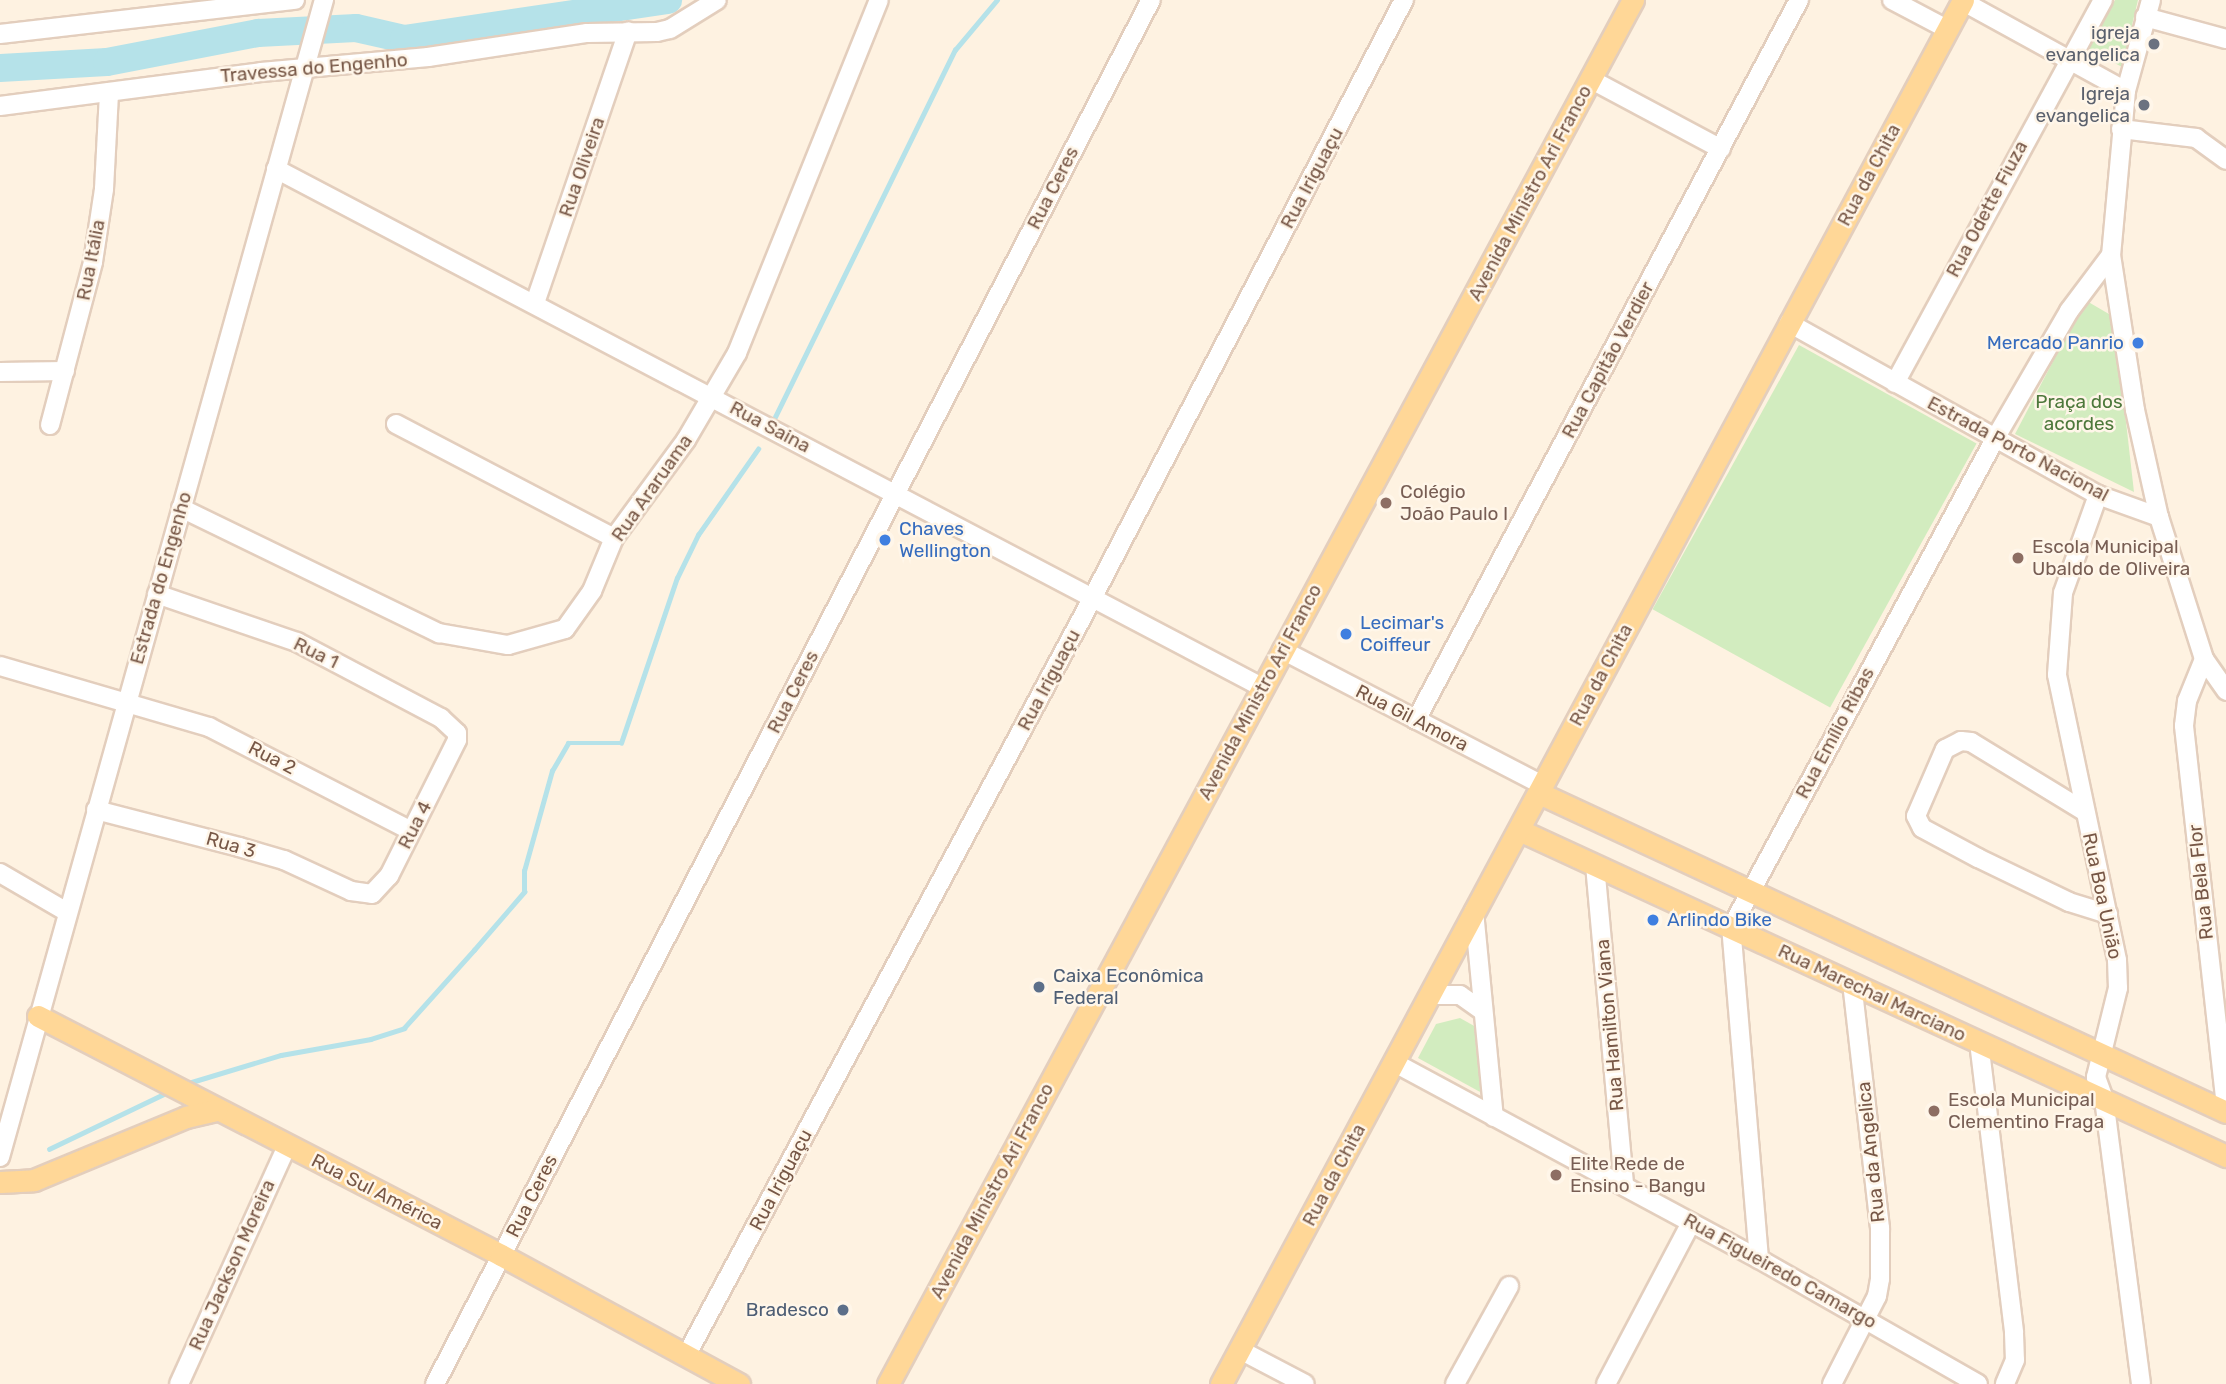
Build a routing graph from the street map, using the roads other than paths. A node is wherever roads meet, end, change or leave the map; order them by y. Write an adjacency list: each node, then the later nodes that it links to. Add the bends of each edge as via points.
1 (295, 0): 15 (street)
2 (717, 0): 14 (street, Travessa do Engenho, via 670,29)
3 (879, 0): 33 (street, Rua Araruama, via 750,323)
4 (1151, 0): 37 (street, Rua Ceres)
5 (1404, 0): 43 (street, Rua Iriguaçu)
6 (1633, 0): 19 (main road, Avenida Ministro Ari Franco)
7 (1799, 0): 24 (street, Rua Capitão Verdier)
8 (1892, 0): 13 (street)
9 (2103, 0): 17 (street, Rua Odette Fiuza)
10 (1963, 1): 13 (main road, Rua da Chita); 17 (street)
11 (322, 6): 18 (street, Estrada do Engenho)
12 (2148, 8): 16 (street); 20 (street)
13 (1947, 29): 29 (main road, Rua da Chita)
14 (628, 32): 18 (street, Travessa do Engenho); 28 (street, Rua Oliveira)
15 (0, 34)
16 (2226, 39)
17 (2067, 59): 20 (street); 32 (street, Rua Odette Fiuza)
18 (305, 68): 21 (street, Travessa do Engenho); 26 (street, Estrada do Engenho)
19 (1592, 80): 24 (street); 44 (main road, Avenida Ministro Ari Franco)
20 (2126, 91): 23 (street)
21 (109, 92): 22 (street, Travessa do Engenho); 31 (street, Rua Itália, via 104,189 95,250)
22 (0, 106)
23 (2121, 129): 25 (street, via 2196,138); 27 (street)
24 (1721, 149): 50 (street, Rua Capitão Verdier)
25 (2225, 155)
26 (276, 169): 28 (street, Rua Saina); 39 (street, Estrada do Engenho)
27 (2111, 255): 36 (street, Rua Emílio Ribas, via 2069,311); 40 (street, via 2135,410)
28 (535, 303): 33 (street, Rua Saina)
29 (1789, 323): 32 (street, Estrada Porto Nacional); 52 (main road, Rua da Chita)
30 (0, 372): 31 (street)
31 (65, 372): 35 (street, Rua Itália)
32 (1895, 383): 36 (street, Estrada Porto Nacional)
33 (713, 397): 37 (street, Rua Saina); 41 (street, Rua Araruama)
34 (396, 424): 41 (street)
35 (50, 425)
36 (1996, 438): 38 (street, Estrada Porto Nacional); 59 (street, Rua Emílio Ribas)
37 (895, 494): 43 (street, Rua Saina); 82 (street, Rua Ceres)
38 (2098, 495): 40 (street, Estrada Porto Nacional); 54 (street, Rua Boa União, via 2063,593 2057,639 2057,675)
39 (181, 508): 41 (street, Rua Araruama, via 439,633 508,646 565,629 592,591); 42 (street, Estrada do Engenho)
40 (2159, 516): 45 (street)
41 (614, 538)
42 (157, 594): 49 (street, Estrada do Engenho); 51 (street, Rua 1, via 297,642 441,718 457,733)
43 (1093, 598): 47 (street, Rua Saina); 87 (street, Rua Iriguaçu)
44 (1282, 650): 47 (main road, Avenida Ministro Ari Franco); 50 (street, Rua Gil Amora)
45 (2204, 659): 48 (street); 73 (street, Rua Bela Flor, via 2187,701 2184,726)
46 (0, 666): 49 (street, Rua 2)
47 (1262, 687): 91 (main road, Avenida Ministro Ari Franco)
48 (2226, 691)
49 (126, 703): 53 (street, Estrada do Engenho); 56 (street, Rua 2, via 209,727)
50 (1416, 720): 52 (street, Rua Gil Amora)
51 (457, 740): 56 (street, Rua 4)
52 (1541, 789): 55 (main road, Rua da Chita); 59 (main road)
53 (96, 810): 60 (street, Rua 3, via 284,860); 62 (street, Estrada do Engenho)
54 (2084, 811): 63 (street, Rua Boa União); 63 (street, via 1971,742 1961,741 1945,749 1916,817 1922,828 1978,858 2069,902)
55 (1518, 830): 57 (main road, Rua Marechal Marciano); 61 (main road, Rua da Chita)
56 (411, 831): 60 (street, Rua 4, via 378,890)
57 (1595, 865): 64 (main road, Rua Marechal Marciano); 80 (street, Rua Hamilton Viana)
58 (0, 873): 62 (street)
59 (1750, 891): 64 (street, Rua Emílio Ribas); 70 (main road)
60 (360, 894)
61 (1474, 911): 66 (main road, Rua da Chita); 67 (street)
62 (67, 912): 68 (street, Estrada do Engenho)
63 (2108, 914): 70 (street, Rua Boa União, via 2118,988)
64 (1731, 928): 65 (main road, Rua Marechal Marciano); 83 (street)
65 (1852, 983): 69 (main road, Rua Marechal Marciano); 85 (street, Rua da Angelica, via 1880,1228 1877,1296)
66 (1431, 995): 67 (street, via 1460,995); 71 (main road, Rua da Chita)
67 (1483, 1011): 75 (street)
68 (38, 1016): 74 (main road, Rua Sul América); 78 (street, Estrada do Engenho)
69 (1979, 1042): 72 (main road, Rua Marechal Marciano); 98 (street, via 2014,1332 2015,1360)
70 (2100, 1053): 72 (street, Rua Boa União, via 2096,1077); 73 (main road)
71 (1395, 1063): 75 (street, Rua Figueiredo Camargo); 86 (main road, Rua da Chita)
72 (2104, 1099): 77 (main road, Rua Marechal Marciano); 99 (street, Rua Boa União)
73 (2226, 1110)
74 (215, 1111): 76 (main road, Rua Sul América); 79 (main road, via 186,1117 34,1180)
75 (1494, 1117): 80 (street, Rua Figueiredo Camargo)
76 (287, 1146): 82 (main road, Rua Sul América); 88 (street, Rua Jackson Moreira)
77 (2226, 1156)
78 (0, 1157)
79 (0, 1182)
80 (1624, 1185): 81 (street, Rua Figueiredo Camargo)
81 (1691, 1223): 83 (street, Rua Figueiredo Camargo); 95 (street)
82 (501, 1255): 87 (main road, Rua Sul América); 89 (street, Rua Ceres)
83 (1759, 1259): 85 (street, Rua Figueiredo Camargo)
84 (1509, 1286): 94 (street)
85 (1866, 1319): 96 (street, Rua da Angelica); 97 (street, Rua Figueiredo Camargo)
86 (1240, 1350): 92 (main road, Rua da Chita); 93 (street)
87 (687, 1356): 90 (main road, Rua Sul América)
88 (180, 1384)
89 (435, 1384)
90 (738, 1384)
91 (888, 1384)
92 (1221, 1384)
93 (1305, 1384)
94 (1455, 1384)
95 (1606, 1384)
96 (1832, 1384)
97 (1978, 1384)
98 (2005, 1384)
99 (2141, 1384)

